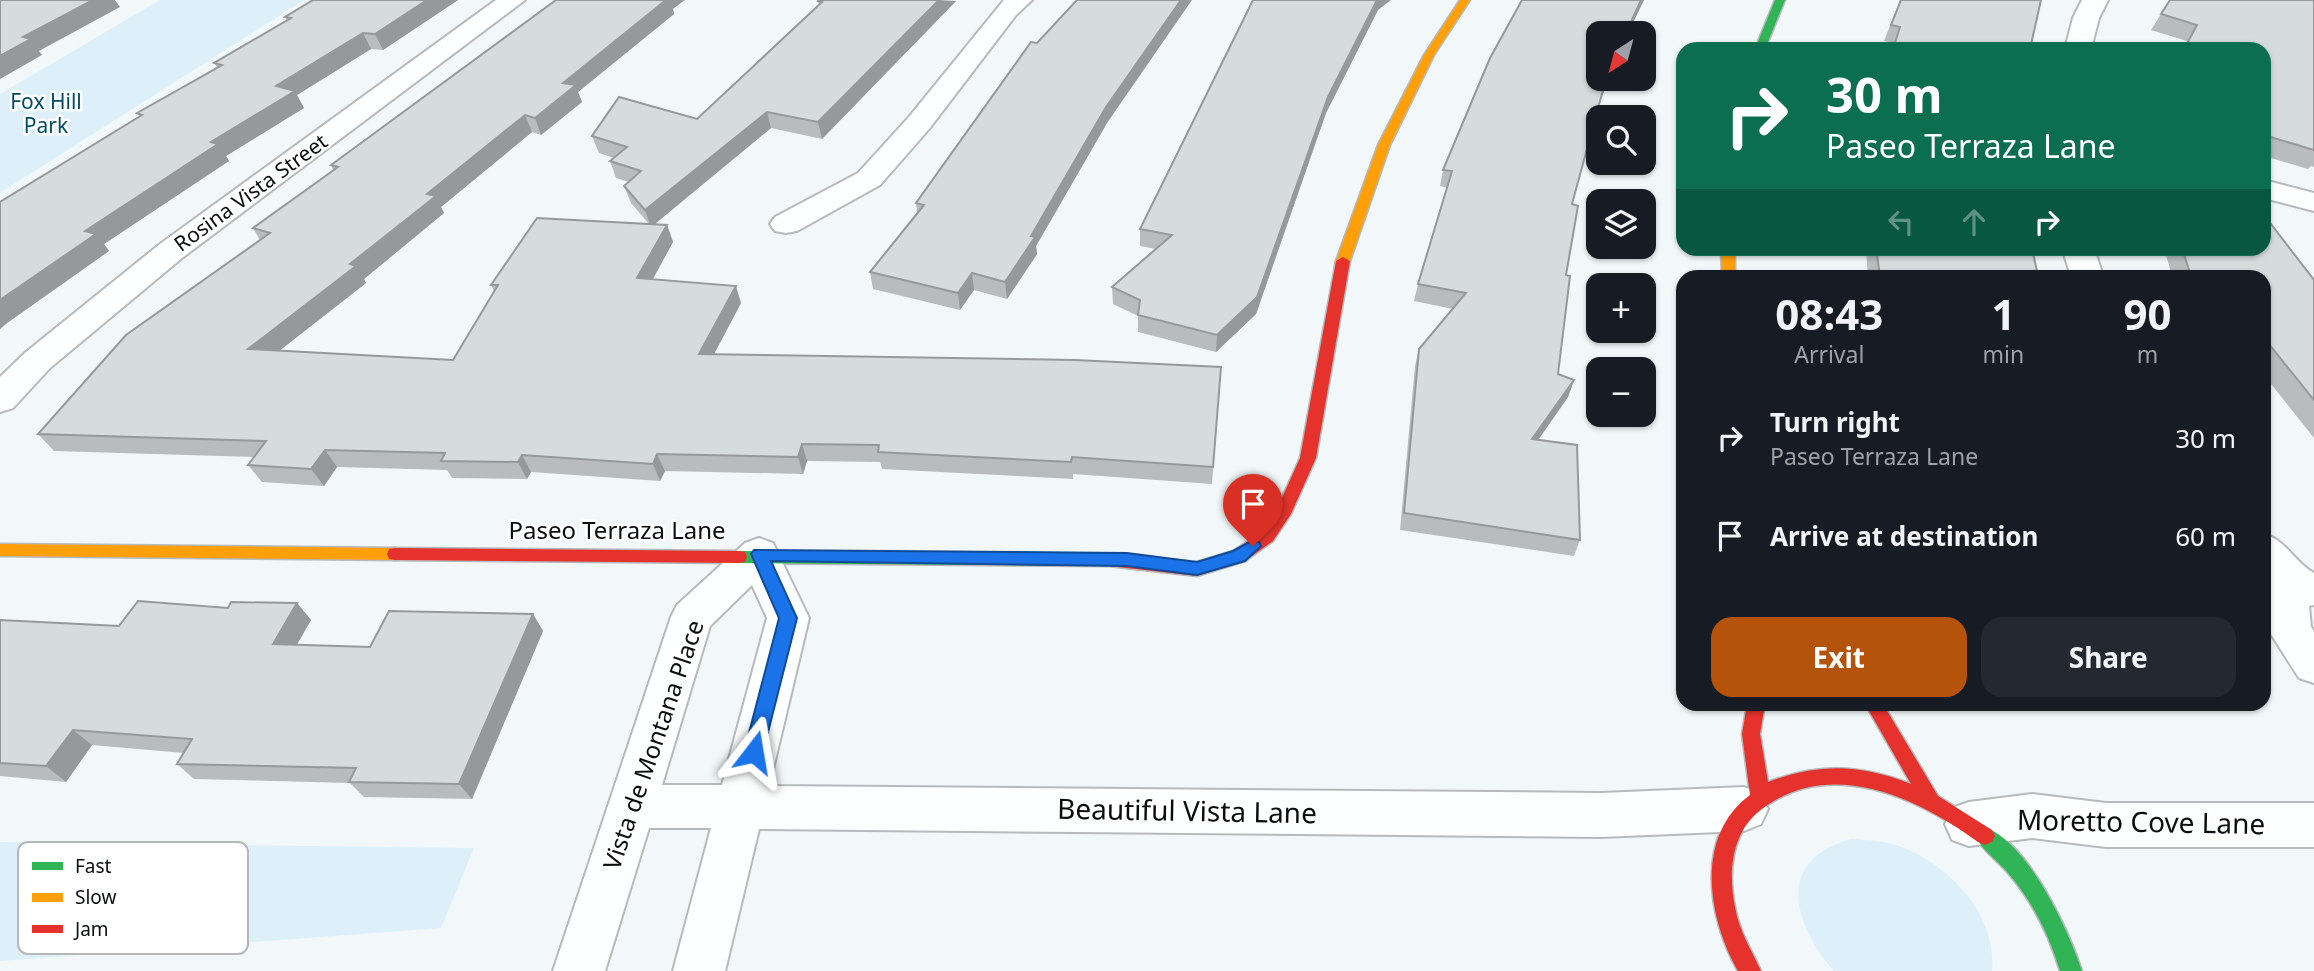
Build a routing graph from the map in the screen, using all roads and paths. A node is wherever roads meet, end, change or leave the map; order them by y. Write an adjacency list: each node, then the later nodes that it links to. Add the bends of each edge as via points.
1 (512, 0): 11 (street, Rosina Vista Street, via 171,251 38,360)
2 (1019, 0): 10 (street, via 869,179)
3 (1465, 0): 13 (street, Paseo Terraza Lane, via 1429,55 1384,145 1344,254 1308,458 1283,514 1267,537 1239,556 1197,569 1127,559)
4 (1780, 0): 6 (street)
5 (2095, 0): 7 (street)
6 (1763, 42)
7 (2080, 42)
8 (2271, 191): 9 (street)
9 (2314, 202)
10 (786, 225)
11 (0, 399)
12 (0, 550): 13 (street, Paseo Terraza Lane)
13 (760, 554): 19 (street, Vista de Montana Place, via 692,617); 20 (street, via 788,618)
14 (2295, 574): 15 (street, via 2290,631)
15 (2314, 664)
16 (1755, 711): 18 (street)
17 (1879, 711): 21 (street)
18 (1752, 803): 20 (street, Beautiful Vista Lane, via 1601,815); 21 (street, via 1790,781 1837,775 1889,784); 25 (street, via 1732,826 1720,864 1722,909)
19 (631, 806): 20 (street, Beautiful Vista Lane); 23 (street, Vista de Montana Place)
20 (740, 807): 24 (street)
21 (1950, 812): 22 (street, Moretto Cove Lane, via 2106,825); 26 (street, via 1999,847 2038,892 2065,942)
22 (2314, 825)
23 (579, 971)
24 (699, 971)
25 (1750, 971)
26 (2071, 971)

